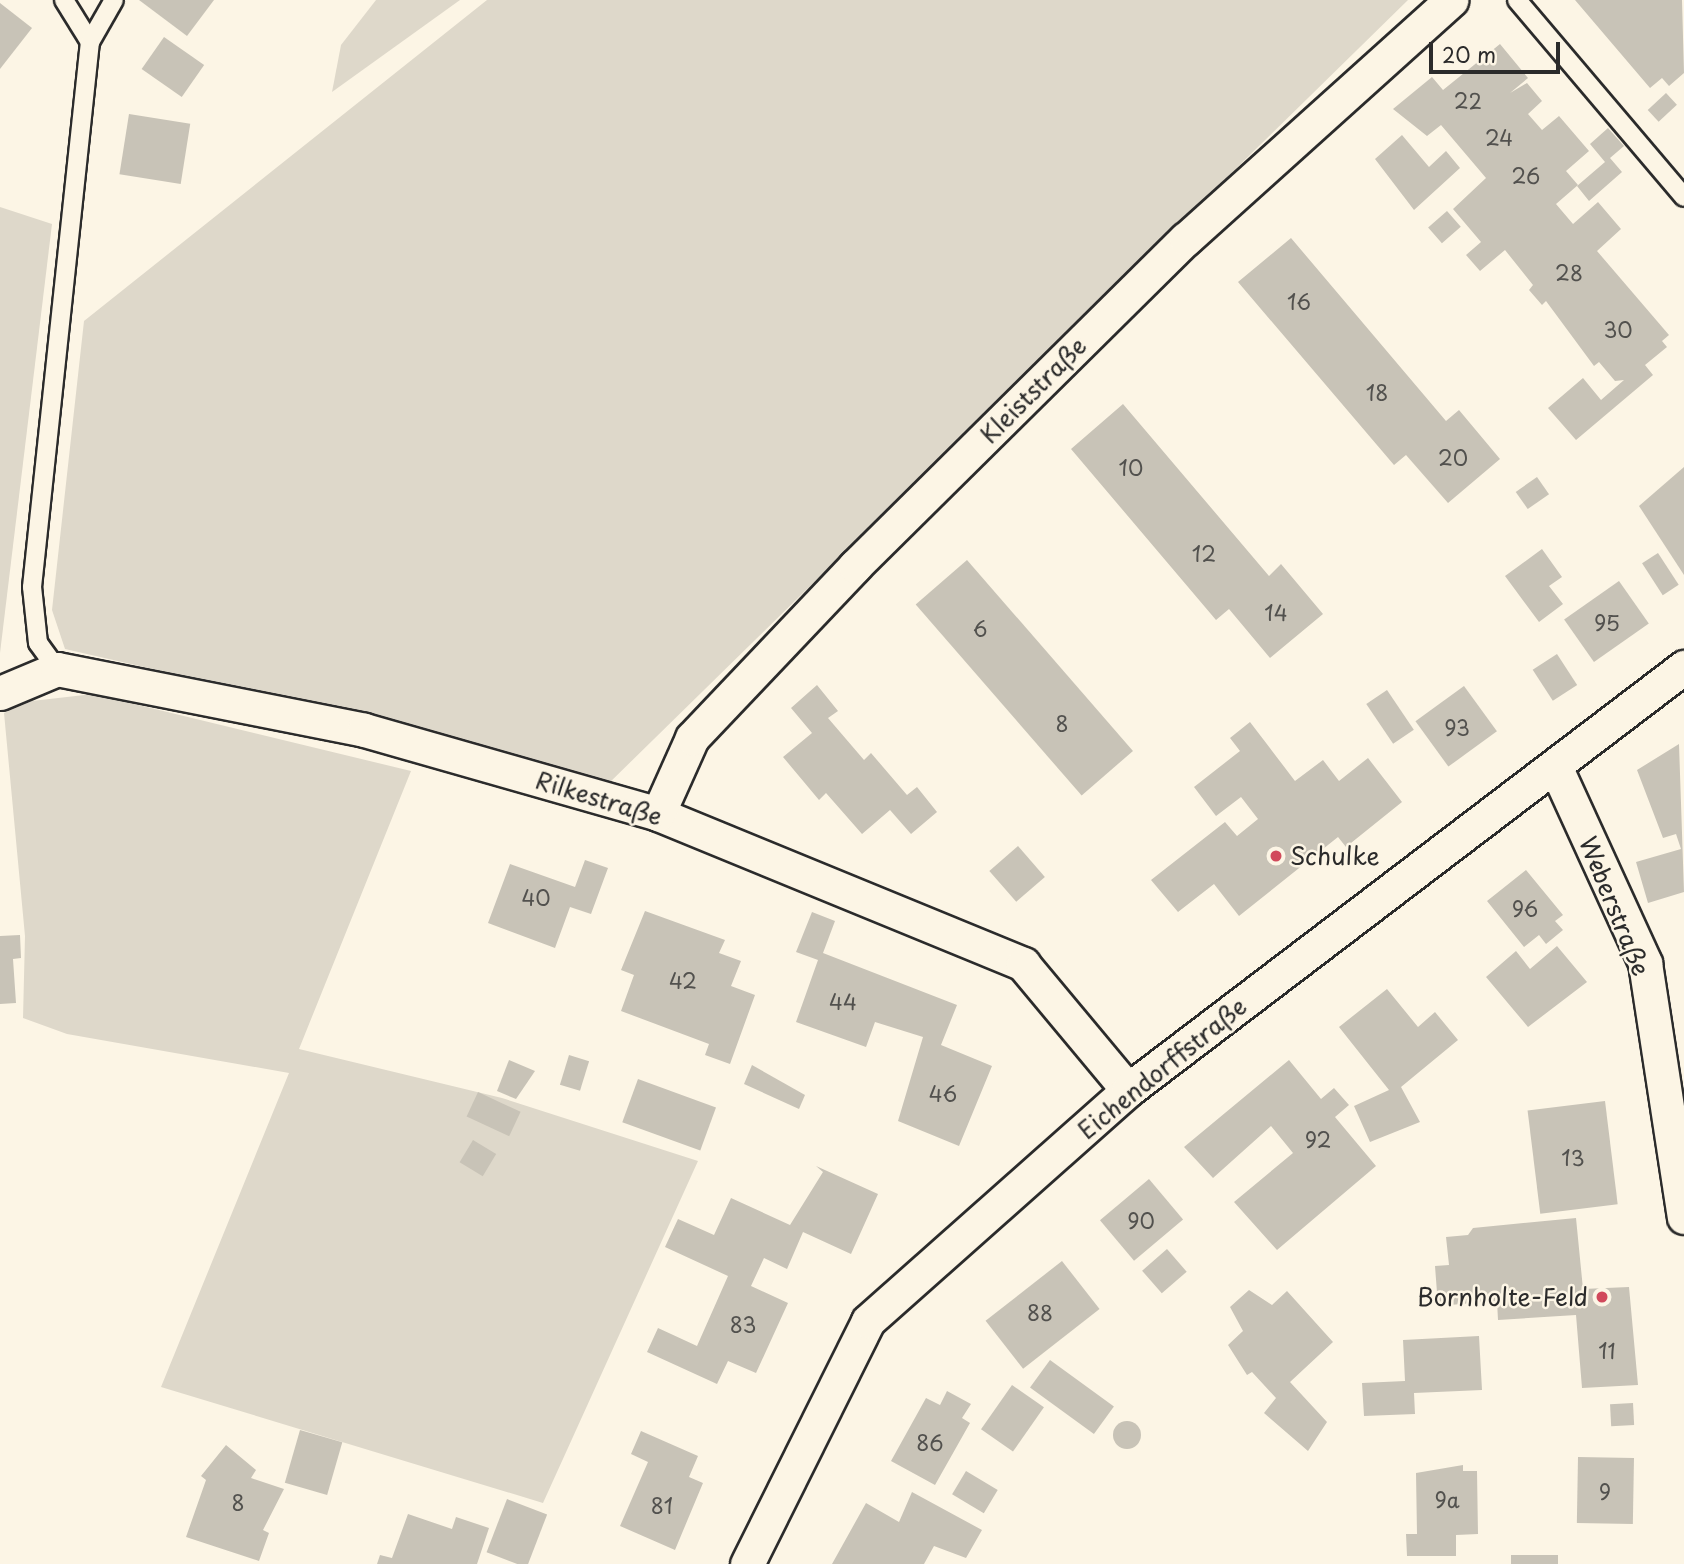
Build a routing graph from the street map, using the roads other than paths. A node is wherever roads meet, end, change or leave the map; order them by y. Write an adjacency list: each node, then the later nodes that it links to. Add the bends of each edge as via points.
1 (64, 0): 5 (lane)
2 (114, 0): 5 (lane)
3 (1451, 0): 11 (street, Kleiststraße, via 1186,239 855,566 692,738)
4 (1517, 0): 6 (lane)
5 (90, 42): 8 (lane, via 32,587 38,643)
6 (1684, 197)
7 (1684, 667): 10 (street, Eichendorffstraße)
8 (57, 669): 9 (street); 11 (street, Rilkestraße, via 364,730)
9 (0, 693)
10 (1555, 766): 12 (street, Eichendorffstraße); 13 (street, Weberstraße, via 1645,963)
11 (658, 814): 12 (street, Rilkestraße, via 1023,964)
12 (1128, 1090): 14 (street, Eichendorffstraße, via 868,1321)
13 (1684, 1216)
14 (747, 1564)

